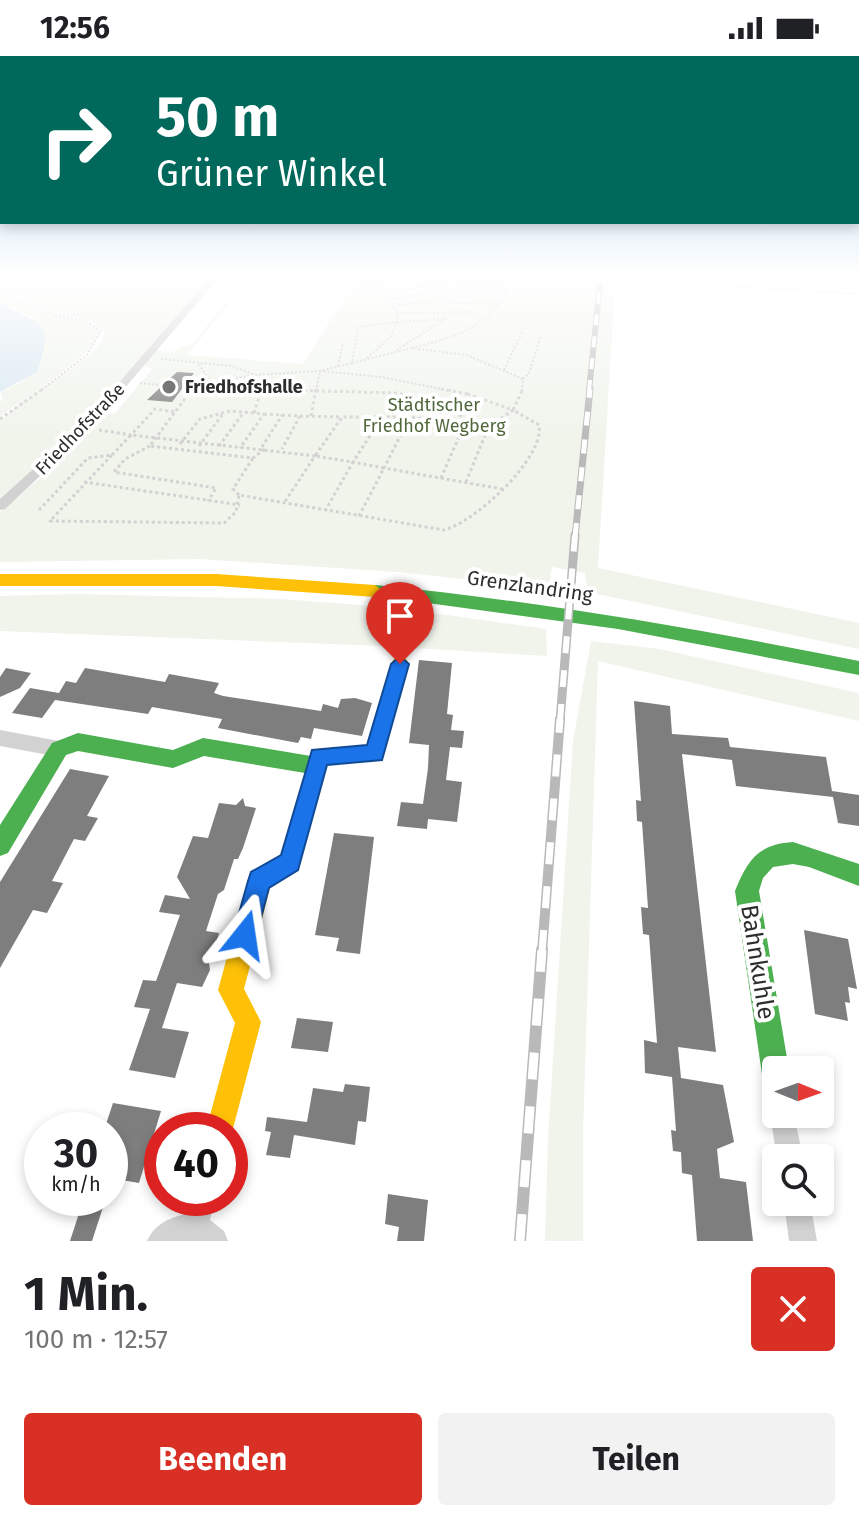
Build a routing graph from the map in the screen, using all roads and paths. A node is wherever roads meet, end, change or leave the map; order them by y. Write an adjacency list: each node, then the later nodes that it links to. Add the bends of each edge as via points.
1 (97, 328): 39 (path, via 100,340 86,356)
2 (171, 328): 12 (street, Friedhofstraße)
3 (358, 328): 14 (path)
4 (394, 328): 13 (path)
5 (430, 328): 11 (path)
6 (467, 328): 10 (path)
7 (522, 332): 17 (path)
8 (541, 335): 21 (path)
9 (343, 343): 16 (path)
10 (412, 348): 11 (path); 17 (path, via 458,353)
11 (395, 351): 13 (path)
12 (146, 358): 15 (path); 42 (street, Friedhofstraße)
13 (367, 358): 14 (path)
14 (352, 363): 16 (path)
15 (199, 364): 19 (path, via 232,366); 22 (path)
16 (338, 366): 18 (path)
17 (504, 370): 21 (path)
18 (320, 371): 19 (path); 24 (path); 25 (path)
19 (255, 375): 20 (path)
20 (249, 376): 22 (path); 23 (path, via 244,390)
21 (523, 379): 27 (path)
22 (210, 382): 28 (path, via 191,389)
23 (261, 391): 24 (path); 31 (path)
24 (316, 392): 26 (path, via 395,393); 35 (path)
25 (468, 394): 26 (path); 27 (path)
26 (465, 404): 40 (path)
27 (513, 410): 43 (path); 61 (path, via 539,425 541,436)
28 (175, 412): 44 (path, via 155,409); 45 (path)
29 (244, 412): 30 (path); 31 (path); 49 (path)
30 (223, 413): 46 (path, via 200,419); 48 (path)
31 (254, 413): 32 (path)
32 (264, 414): 33 (path); 50 (path)
33 (282, 415): 34 (path); 51 (path)
34 (300, 416): 35 (path); 52 (path)
35 (311, 416): 36 (path)
36 (342, 417): 37 (path); 54 (path)
37 (382, 417): 38 (path); 56 (path)
38 (410, 417): 40 (path); 57 (path)
39 (0, 419)
40 (455, 421): 41 (path)
41 (465, 423): 43 (path); 58 (path)
42 (85, 428): 44 (path); 66 (street, Friedhofstraße)
43 (488, 428): 60 (path)
44 (131, 435): 45 (path); 53 (path)
45 (155, 439): 46 (path); 47 (path)
46 (180, 444): 48 (path)
47 (150, 446): 55 (path); 63 (path, via 125,459 114,472 216,488)
48 (199, 446): 49 (path)
49 (219, 447): 50 (path)
50 (240, 448): 51 (path)
51 (264, 448): 52 (path); 55 (path)
52 (281, 450): 54 (path)
53 (112, 455): 59 (path); 67 (path, via 88,458)
54 (315, 456): 56 (path); 64 (path)
55 (253, 458): 62 (path, via 233,489)
56 (353, 462): 57 (path); 68 (path)
57 (384, 468): 58 (path); 69 (path)
58 (441, 478): 60 (path)
59 (84, 482): 63 (path); 65 (path, via 50,521 224,523)
60 (466, 482): 61 (path)
61 (503, 489): 69 (path, via 454,529)
62 (239, 495): 64 (path); 65 (path)
63 (208, 501): 65 (path)
64 (284, 503): 68 (path)
65 (240, 505)
66 (0, 506)
67 (39, 510)
68 (325, 511): 69 (path)
69 (359, 516)
70 (0, 580): 72 (street, Grenzlandring, via 237,580 412,594 607,619)
71 (400, 664): 75 (street, via 375,753 319,756)
72 (859, 668)
73 (0, 738): 74 (street)
74 (59, 749): 75 (street, via 78,742 173,759 203,747); 76 (street)
75 (317, 766): 79 (street, via 290,862 260,881 231,990 248,1022)
76 (0, 845)
77 (859, 875): 78 (street, Bahnkuhle, via 777,852 754,864 747,891)
78 (773, 1056)
79 (225, 1112)
80 (799, 1216): 83 (street)
81 (204, 1233): 82 (street, via 182,1226)
82 (161, 1241)
83 (803, 1241)

